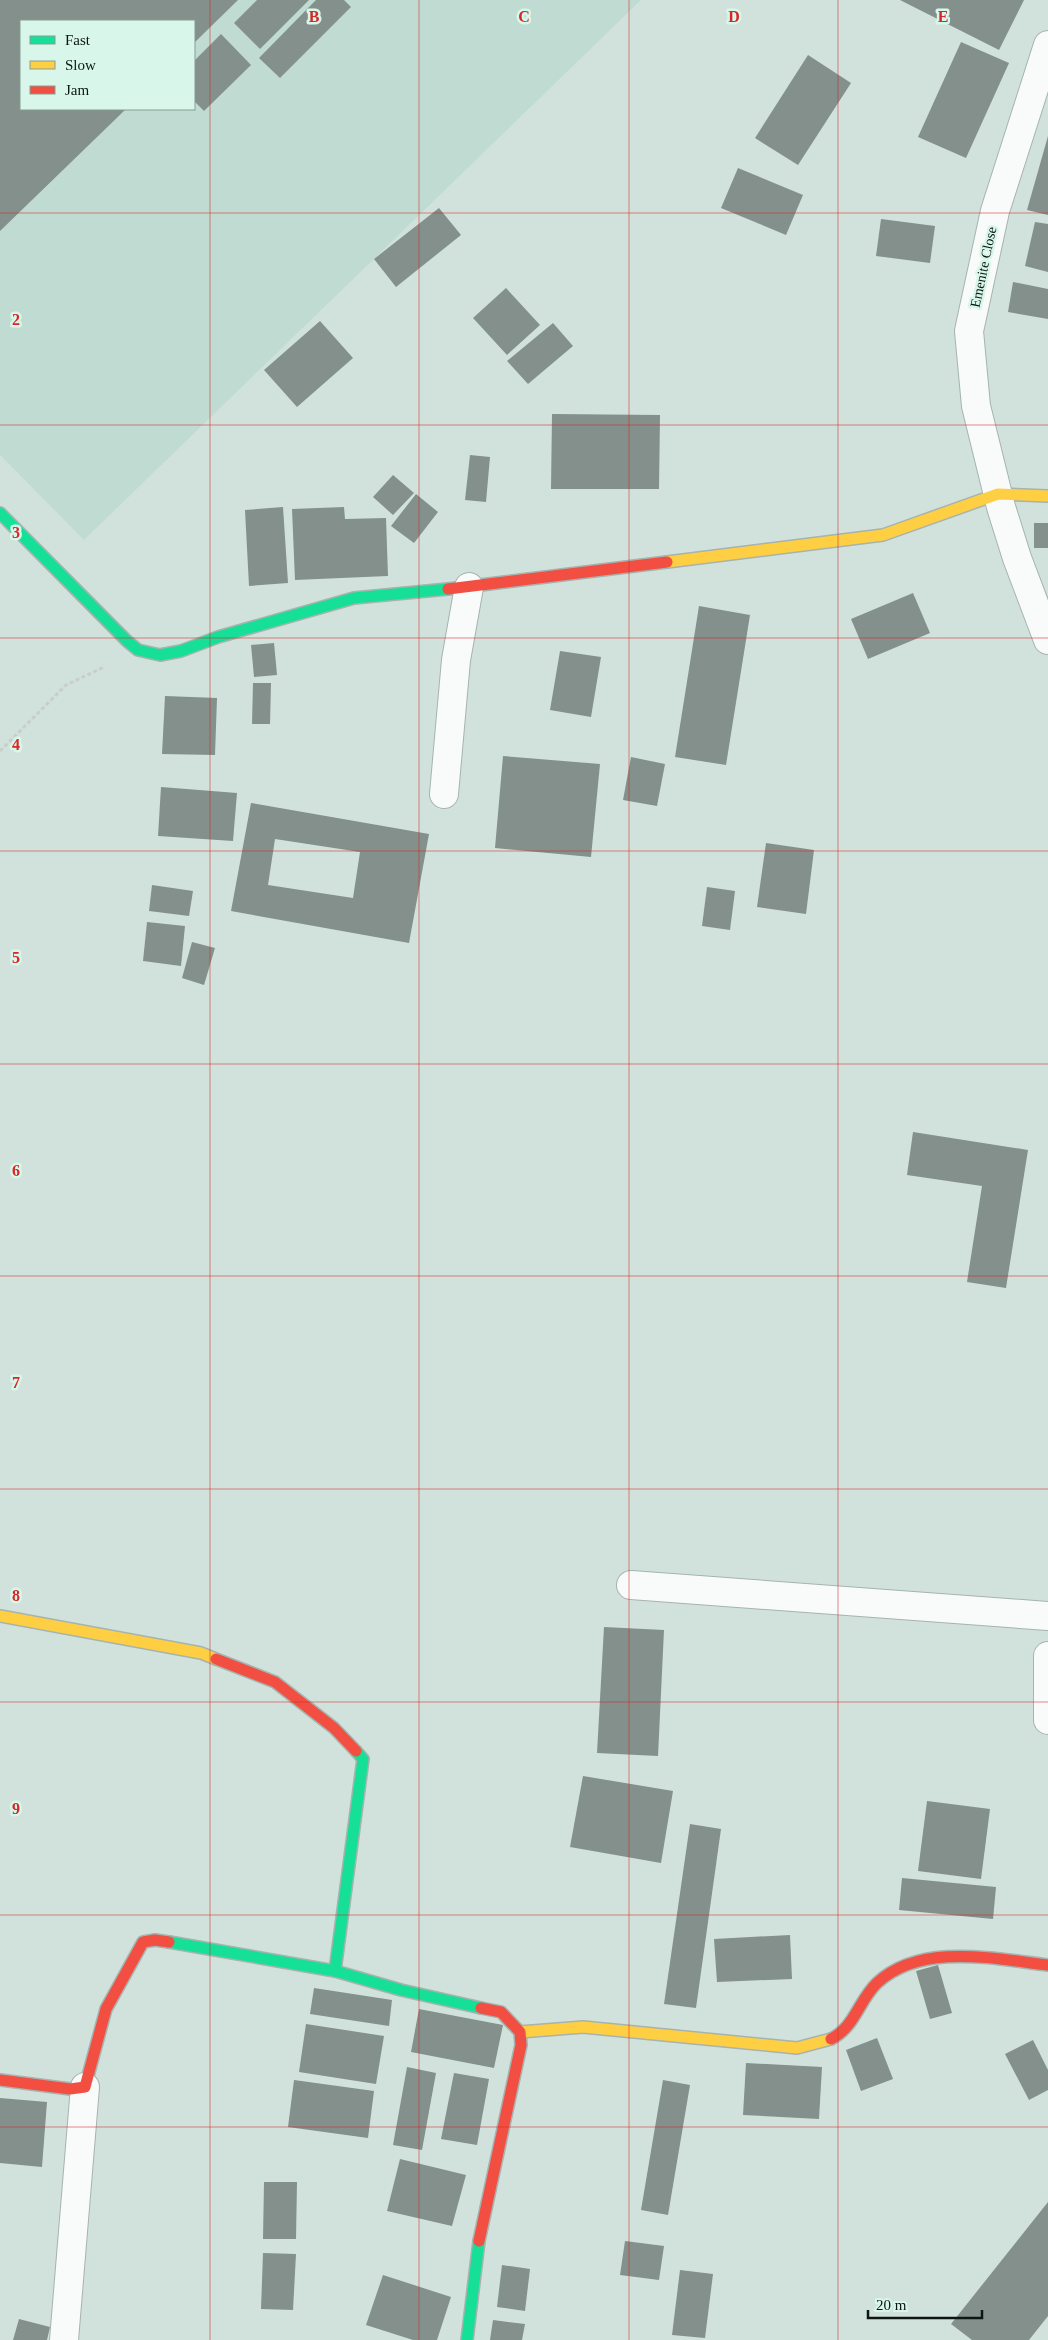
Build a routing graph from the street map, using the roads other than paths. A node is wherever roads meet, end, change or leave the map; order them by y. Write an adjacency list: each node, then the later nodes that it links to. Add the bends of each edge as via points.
1 (1048, 45): 2 (street, Emenite Close, via 995,211 970,331 976,406)
2 (998, 494): 3 (street); 5 (street, via 883,536); 6 (street, Emenite Close, via 1017,558)
3 (1048, 496)
4 (0, 513): 5 (street, via 127,641 138,650 160,655 354,598)
5 (469, 587): 7 (street, via 456,660)
6 (1048, 640)
7 (444, 794)
8 (631, 1585): 10 (street)
9 (0, 1616): 14 (street, via 201,1653 275,1682 334,1728 363,1759)
10 (1048, 1616)
11 (1048, 1656): 12 (street)
12 (1048, 1720)
13 (1048, 1965): 15 (street, via 948,1956 907,1964 877,1983 848,2030 825,2043 797,2048 583,2027)
14 (335, 1971): 15 (street, via 401,1990 501,2012); 17 (street, via 167,1940 143,1942 106,2009)
15 (520, 2032): 19 (street, via 521,2045 478,2244)
16 (0, 2080): 17 (street)
17 (84, 2087): 18 (street)
18 (64, 2340)
19 (467, 2340)

